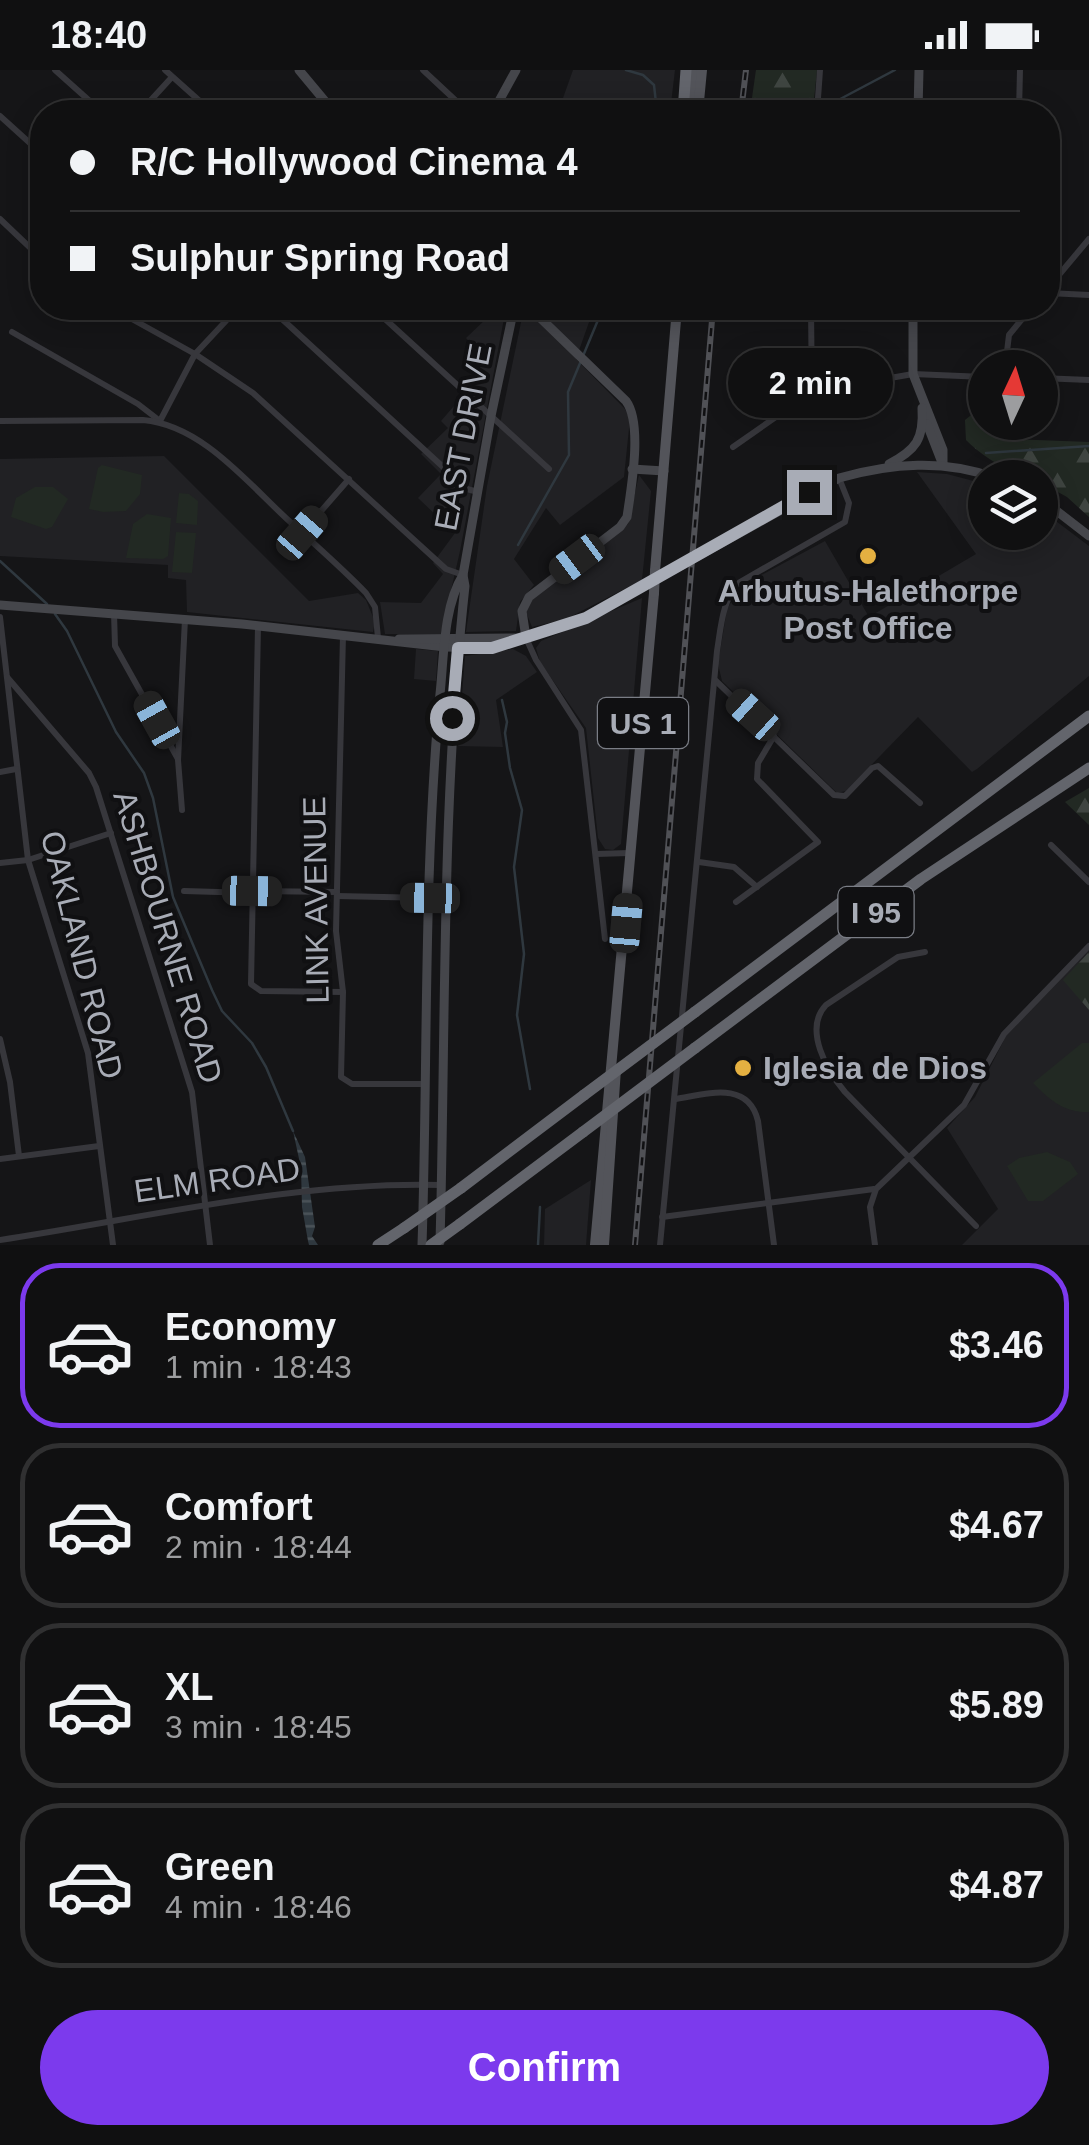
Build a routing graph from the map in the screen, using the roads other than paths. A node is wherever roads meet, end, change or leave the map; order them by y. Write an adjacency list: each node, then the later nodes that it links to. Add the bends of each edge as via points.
1 (55, 70): 12 (street)
2 (164, 70): 11 (street)
3 (298, 70): 15 (street)
4 (423, 70): 16 (street)
5 (516, 70): 17 (street)
6 (689, 70): 18 (highway)
7 (702, 70): 19 (main road)
8 (820, 70): 20 (street)
9 (919, 70): 21 (street)
10 (1020, 70): 22 (street)
11 (172, 77): 13 (street); 14 (street)
12 (89, 100)
13 (151, 100)
14 (198, 100)
15 (324, 100)
16 (455, 100)
17 (500, 100)
18 (687, 100)
19 (699, 100)
20 (818, 100)
21 (918, 100)
22 (1019, 100)
23 (0, 116): 24 (street)
24 (30, 143)
25 (0, 220): 27 (street)
26 (1089, 239): 28 (street)
27 (30, 248)
28 (1060, 275)
29 (1060, 291): 30 (street)
30 (1089, 295)
31 (134, 320): 43 (street)
32 (226, 320): 43 (street)
33 (283, 320): 62 (street, via 467,489)
34 (386, 320): 50 (street)
35 (511, 320): 50 (street, EAST DRIVE)
36 (543, 320): 57 (street, via 634,414)
37 (676, 320): 58 (main road, US 1)
38 (811, 320): 48 (street)
39 (913, 320): 44 (street)
40 (1021, 320): 42 (street, via 1008,335)
41 (12, 332): 52 (street)
42 (1007, 350)
43 (195, 354): 52 (street); 61 (street, via 274,410)
44 (914, 374): 45 (street); 48 (street); 49 (street)
45 (968, 376)
46 (1058, 379): 47 (street)
47 (1089, 380)
48 (812, 400): 53 (street)
49 (921, 402): 54 (street); 55 (street, via 923,432 916,445)
50 (491, 416): 56 (street); 62 (street, EAST DRIVE)
51 (0, 421): 52 (street)
52 (160, 421): 64 (street, via 204,445)
53 (733, 447)
54 (943, 465): 55 (street); 59 (street)
55 (882, 468): 60 (street)
56 (549, 469)
57 (632, 470): 58 (street); 74 (street, via 624,523 529,596 522,611)
58 (664, 471): 91 (main road, US 1, bridge)
59 (968, 471)
60 (840, 478): 74 (street, via 586,618); 78 (street, via 849,504 845,522 732,589)
61 (349, 479): 64 (street); 66 (street, via 446,569)
62 (478, 492): 66 (street, EAST DRIVE)
63 (1058, 512): 65 (street)
64 (302, 533): 73 (street, via 371,600)
65 (1089, 536)
66 (463, 575): 75 (street, EAST DRIVE); 76 (street, EAST DRIVE)
67 (0, 605): 68 (street)
68 (114, 613): 70 (street); 81 (street, via 116,646)
69 (0, 617): 77 (street, OAKLAND ROAD)
70 (185, 619): 71 (street); 81 (street)
71 (258, 626): 72 (street); 99 (street)
72 (342, 634): 73 (street); 100 (street, LINK AVENUE)
73 (378, 638): 75 (street)
74 (526, 638): 76 (street); 92 (street, via 581,730)
75 (446, 643): 76 (street); 87 (street, EAST DRIVE)
76 (458, 644): 88 (street, EAST DRIVE)
77 (6, 676): 83 (street, OAKLAND ROAD); 89 (street, ASHBOURNE ROAD, via 93,780)
78 (714, 679): 80 (street); 94 (street)
79 (1089, 714): 126 (highway, I 95, bridge)
80 (774, 736): 85 (street, via 837,796 878,766); 97 (street, via 758,762 757,778 818,842)
81 (178, 760): 86 (street)
82 (1089, 768): 128 (highway, I 95, bridge, via 921,879)
83 (16, 769): 84 (street); 93 (street, OAKLAND ROAD)
84 (0, 772)
85 (920, 803)
86 (182, 810)
87 (433, 821): 88 (street); 101 (street, EAST DRIVE)
88 (449, 822): 116 (street, EAST DRIVE)
89 (111, 834): 93 (street); 119 (street, ASHBOURNE ROAD, via 190,1084)
90 (1051, 846): 96 (street)
91 (632, 853): 92 (street); 108 (main road, US 1)
92 (596, 854): 103 (street)
93 (28, 860): 95 (street); 111 (street, OAKLAND ROAD, via 88,1054)
94 (699, 862): 97 (street, via 734,868); 110 (street)
95 (0, 863)
96 (1089, 882)
97 (757, 887): 102 (street)
98 (184, 891): 99 (street)
99 (252, 892): 100 (street); 106 (street, via 253,988)
100 (337, 894): 101 (street); 106 (street, LINK AVENUE)
101 (430, 898): 109 (street, EAST DRIVE)
102 (736, 902)
103 (605, 939)
104 (1089, 946): 113 (street, via 1004,1034 964,1105)
105 (925, 952): 113 (street, via 890,962 826,1005 816,1024 833,1078)
106 (343, 992): 109 (street, LINK AVENUE, via 343,1081)
107 (0, 1039): 112 (street)
108 (614, 1053): 130 (main road, US 1); 131 (main road, US 1)
109 (426, 1084): 115 (street, EAST DRIVE)
110 (675, 1099): 118 (street, via 729,1092 747,1098 758,1121); 120 (street)
111 (99, 1146): 112 (street); 121 (street, OAKLAND ROAD)
112 (19, 1156): 114 (street)
113 (909, 1156): 117 (street); 122 (street)
114 (0, 1159)
115 (424, 1184): 116 (street, ELM ROAD); 119 (street, ELM ROAD, via 367,1184); 127 (street, EAST DRIVE)
116 (442, 1185): 129 (street, EAST DRIVE)
117 (876, 1189): 118 (street); 134 (street, via 870,1200)
118 (768, 1203): 120 (street); 133 (street)
119 (206, 1207): 121 (street, ELM ROAD); 125 (street, ASHBOURNE ROAD)
120 (662, 1217): 132 (street)
121 (109, 1220): 123 (street, ELM ROAD); 124 (street, OAKLAND ROAD)
122 (976, 1226)
123 (0, 1240)
124 (114, 1245)
125 (210, 1245)
126 (378, 1245)
127 (422, 1245)
128 (430, 1245)
129 (440, 1245)
130 (596, 1245)
131 (604, 1245)
132 (660, 1245)
133 (774, 1245)
134 (875, 1245)

